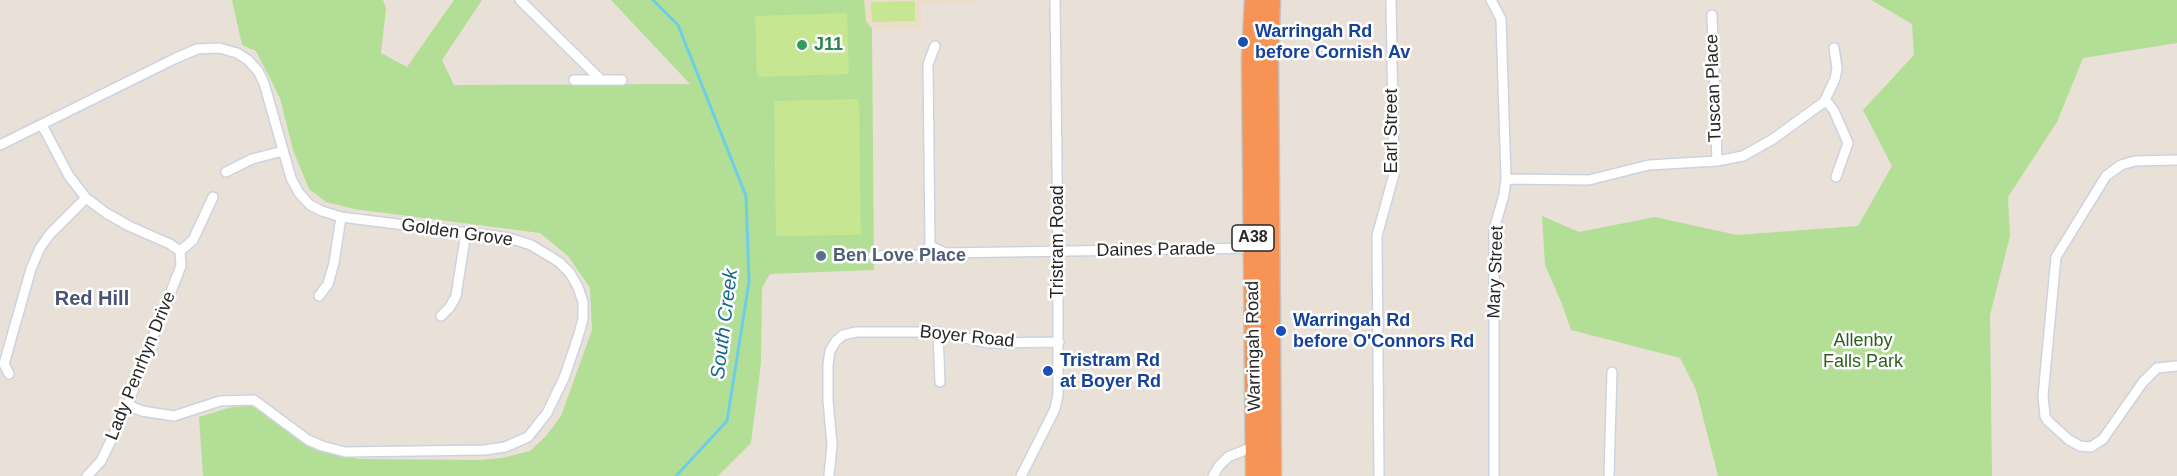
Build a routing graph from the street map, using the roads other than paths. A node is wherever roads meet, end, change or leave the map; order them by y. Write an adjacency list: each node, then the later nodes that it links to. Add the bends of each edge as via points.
1 (520, 0): 11 (street)
2 (1055, 0): 29 (street, Tristram Road)
3 (1254, 0): 27 (highway, Warringah Road / A38)
4 (1271, 0): 47 (highway, Warringah Road / A38)
5 (1391, 0): 48 (street, Earl Street, via 1394,174 1377,236)
6 (1491, 0): 21 (street, Mary Street, via 1501,20)
7 (1712, 15): 18 (street, Tuscan Place)
8 (935, 46): 26 (street, via 928,64)
9 (1834, 48): 13 (street, via 1837,68)
10 (574, 80): 11 (street)
11 (601, 80): 12 (street)
12 (622, 80)
13 (1824, 102): 18 (street, via 1756,149 1735,159); 20 (street, via 1834,111 1848,143)
14 (42, 125): 15 (street, Golden Grove); 16 (street, Golden Grove, via 174,59 197,50 219,48 237,53 258,71); 23 (street, via 69,176)
15 (0, 145)
16 (283, 151): 19 (street, via 252,159); 24 (street, Golden Grove, via 299,193 310,205)
17 (2177, 160): 36 (street, via 2135,161 2106,176 2056,257 2043,396 2045,416 2069,440 2091,447 2103,440 2157,368)
18 (1717, 161): 21 (street, via 1649,165 1589,180)
19 (226, 172)
20 (1836, 177)
21 (1506, 179): 49 (street, Mary Street, via 1494,229)
22 (213, 197): 28 (street, via 193,240)
23 (86, 198): 28 (street, via 114,218); 35 (street, via 40,248)
24 (341, 217): 25 (street, Golden Grove); 31 (street, via 334,263 328,284)
25 (466, 232): 32 (street, via 456,296); 40 (street, Golden Grove, via 509,238 559,262 570,273 583,302 583,319 564,378 547,413 528,437 505,447 484,450 345,452 308,440 254,400 220,400 174,417)
26 (930, 246): 29 (street, via 946,253); 30 (street, via 919,255)
27 (1253, 248): 29 (street, Daines Parade); 41 (highway, Warringah Road / A38)
28 (180, 251): 40 (street, Lady Penrhyn Drive, via 181,266)
29 (1058, 252): 34 (street, Tristram Road)
30 (873, 256)
31 (319, 296)
32 (441, 316)
33 (938, 332): 34 (street, Boyer Road, via 988,343); 39 (street); 43 (street, Boyer Road, via 856,332 836,341 828,364 832,445)
34 (1059, 342): 44 (street, Tristram Road, via 1056,409)
35 (2, 366): 38 (street)
36 (2177, 366)
37 (1612, 372): 50 (street)
38 (9, 374)
39 (940, 382)
40 (128, 405): 42 (street, Lady Penrhyn Drive, via 101,461)
41 (1255, 446): 45 (street, via 1228,457); 46 (highway, Warringah Road / A38)
42 (87, 476)
43 (829, 476)
44 (1021, 476)
45 (1213, 476)
46 (1255, 476)
47 (1272, 476)
48 (1379, 476)
49 (1494, 476)
50 (1610, 476)

